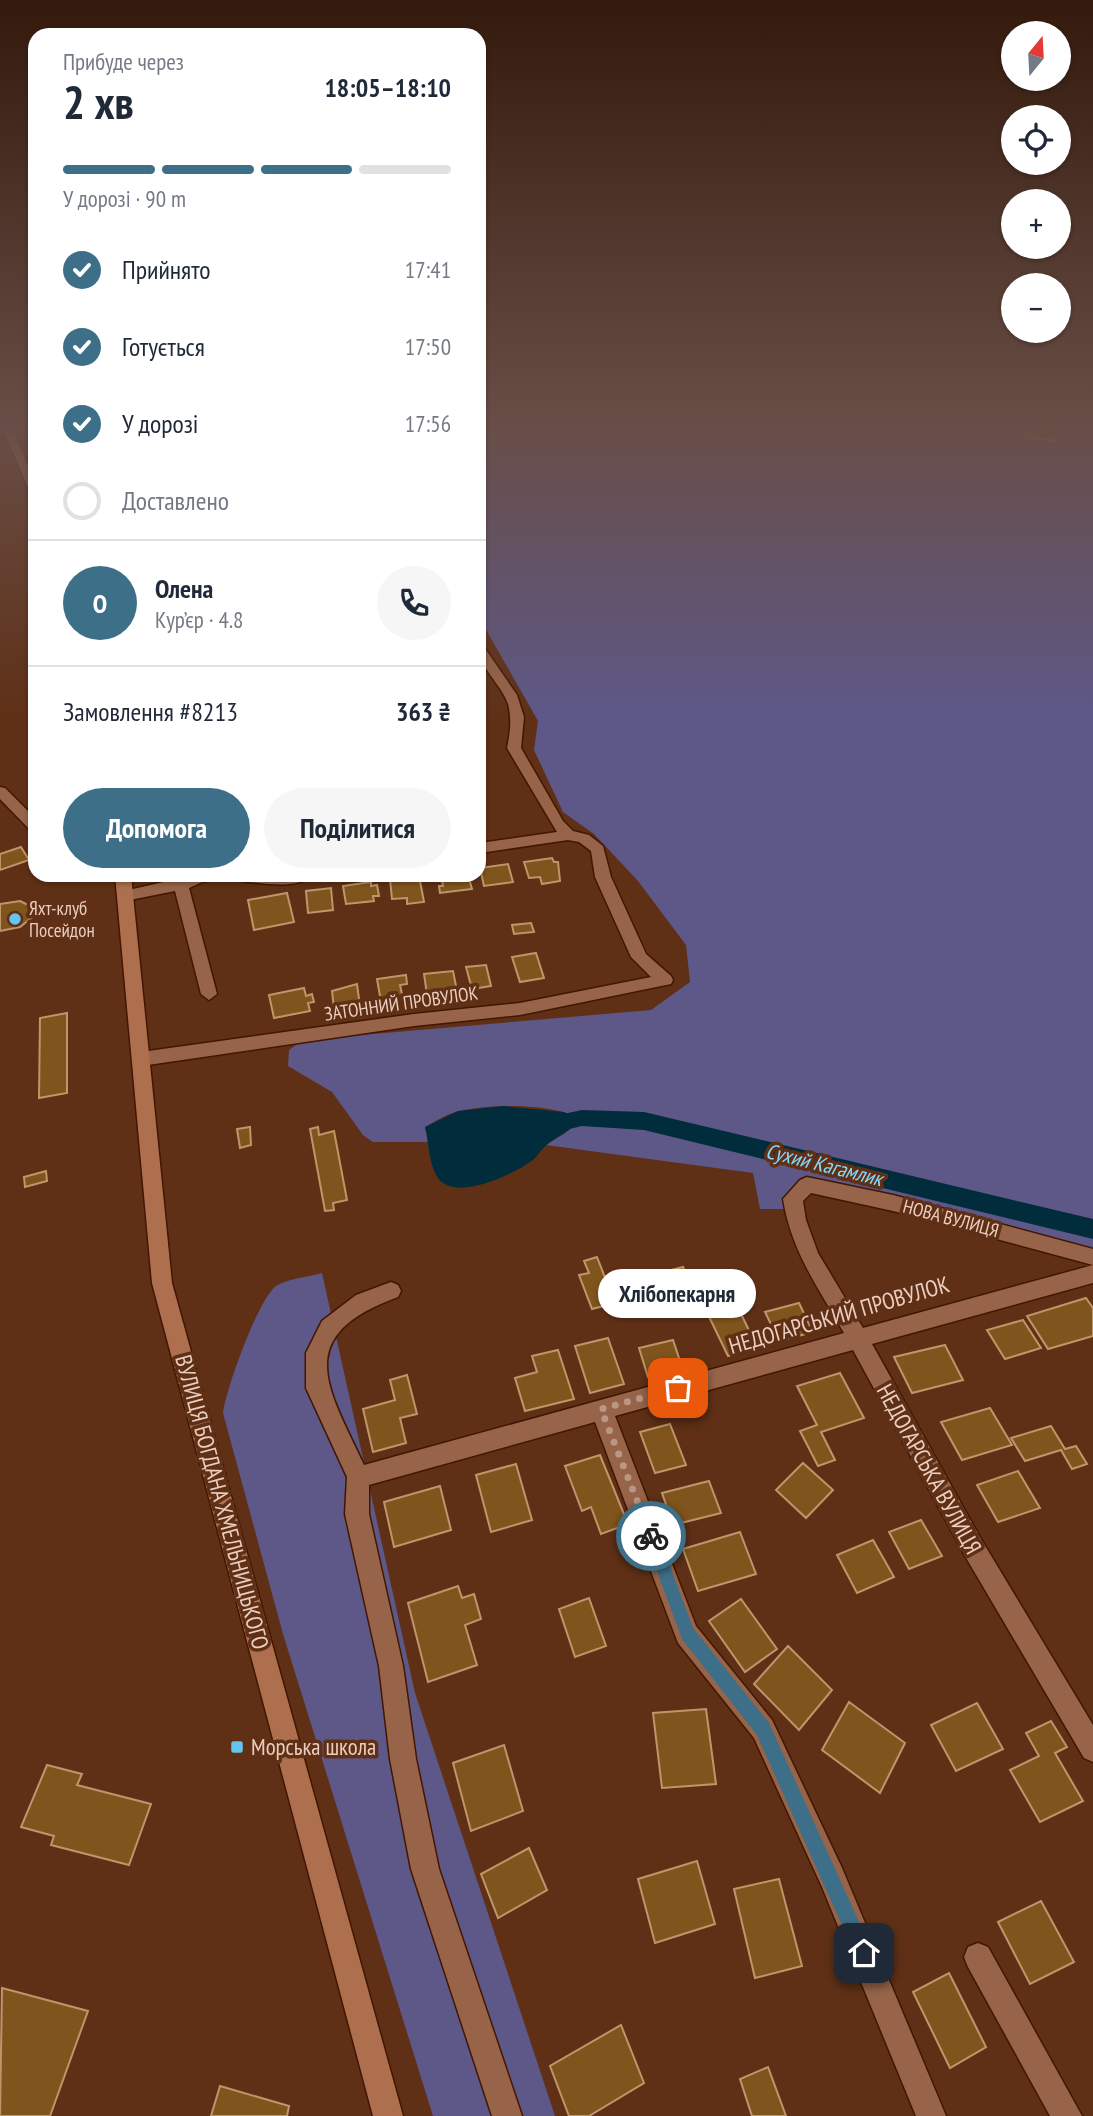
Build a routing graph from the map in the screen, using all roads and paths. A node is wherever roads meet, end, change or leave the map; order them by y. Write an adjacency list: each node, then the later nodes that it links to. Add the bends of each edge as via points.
1 (486, 659): 4 (street, via 512,696 520,724 514,748 557,824)
2 (0, 791): 3 (street)
3 (28, 820)
4 (568, 835): 5 (street); 11 (street, ЗАТОННИЙ ПРОВУЛОК, via 584,838 598,849 603,877 639,957 665,980 520,1009)
5 (486, 847)
6 (123, 882): 11 (main road, ВУЛИЦЯ БОГДАНА ХМЕЛЬНИЦЬКОГО)
7 (146, 882): 9 (street)
8 (189, 882): 9 (street)
9 (181, 885): 10 (street)
10 (209, 994)
11 (141, 1059): 21 (main road, ВУЛИЦЯ БОГДАНА ХМЕЛЬНИЦЬКОГО, via 162,1283)
12 (807, 1185): 13 (street, НОВА ВУЛИЦЯ, via 893,1203); 16 (street, НЕДОГАРСЬКА ВУЛИЦЯ, via 793,1199 795,1227)
13 (1093, 1257)
14 (1093, 1274): 16 (street, НЕДОГАРСЬКИЙ ПРОВУЛОК)
15 (390, 1290): 18 (street, via 363,1301 329,1327 317,1353 317,1388)
16 (858, 1338): 17 (street, НЕДОГАРСЬКИЙ ПРОВУЛОК); 19 (street, НЕДОГАРСЬКА ВУЛИЦЯ, via 982,1567)
17 (601, 1409): 18 (street, НЕДОГАРСЬКИЙ ПРОВУЛОК); 23 (street, via 687,1634 763,1729 832,1878)
18 (358, 1477): 22 (street, via 357,1514 391,1665 403,1759 425,1869)
19 (1093, 1749)
20 (978, 1957): 24 (street)
21 (388, 2116)
22 (507, 2116)
23 (931, 2116)
24 (1067, 2116)

